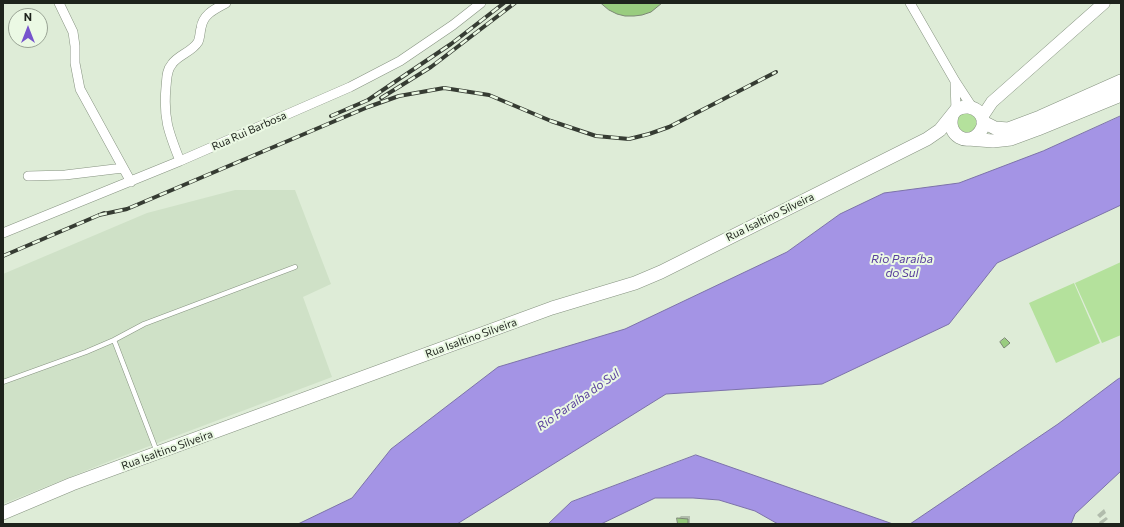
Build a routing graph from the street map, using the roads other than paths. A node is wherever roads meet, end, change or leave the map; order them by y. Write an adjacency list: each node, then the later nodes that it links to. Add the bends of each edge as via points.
1 (59, 3): 14 (street, via 72,32 80,89)
2 (226, 3): 13 (street, via 206,15 198,42 172,63 167,71 165,115)
3 (481, 3): 13 (street, Rua Rui Barbosa, via 388,68)
4 (910, 3): 6 (street)
5 (1104, 3): 10 (street)
6 (955, 81): 9 (street); 10 (street)
7 (1121, 81): 10 (main road, via 1008,129 995,128)
8 (1121, 95): 11 (main road, via 1010,139 993,141)
9 (954, 113): 10 (main road, via 964,106); 11 (main road, via 950,125 952,130); 12 (main road, via 940,130)
10 (978, 114): 11 (main road, via 983,127 973,138)
11 (964, 138): 12 (main road)
12 (927, 139): 21 (main road, Rua Isaltino Silveira, via 635,284 552,308)
13 (180, 161): 16 (street, Rua Rui Barbosa)
14 (123, 168): 15 (street, via 65,175); 16 (street)
15 (28, 176)
16 (131, 182): 17 (street, Rua Rui Barbosa)
17 (3, 233)
18 (295, 267): 19 (lane, via 144,324)
19 (114, 340): 20 (lane); 21 (lane)
20 (3, 382)
21 (158, 453): 22 (main road, Rua Isaltino Silveira, via 72,484)
22 (3, 513)

